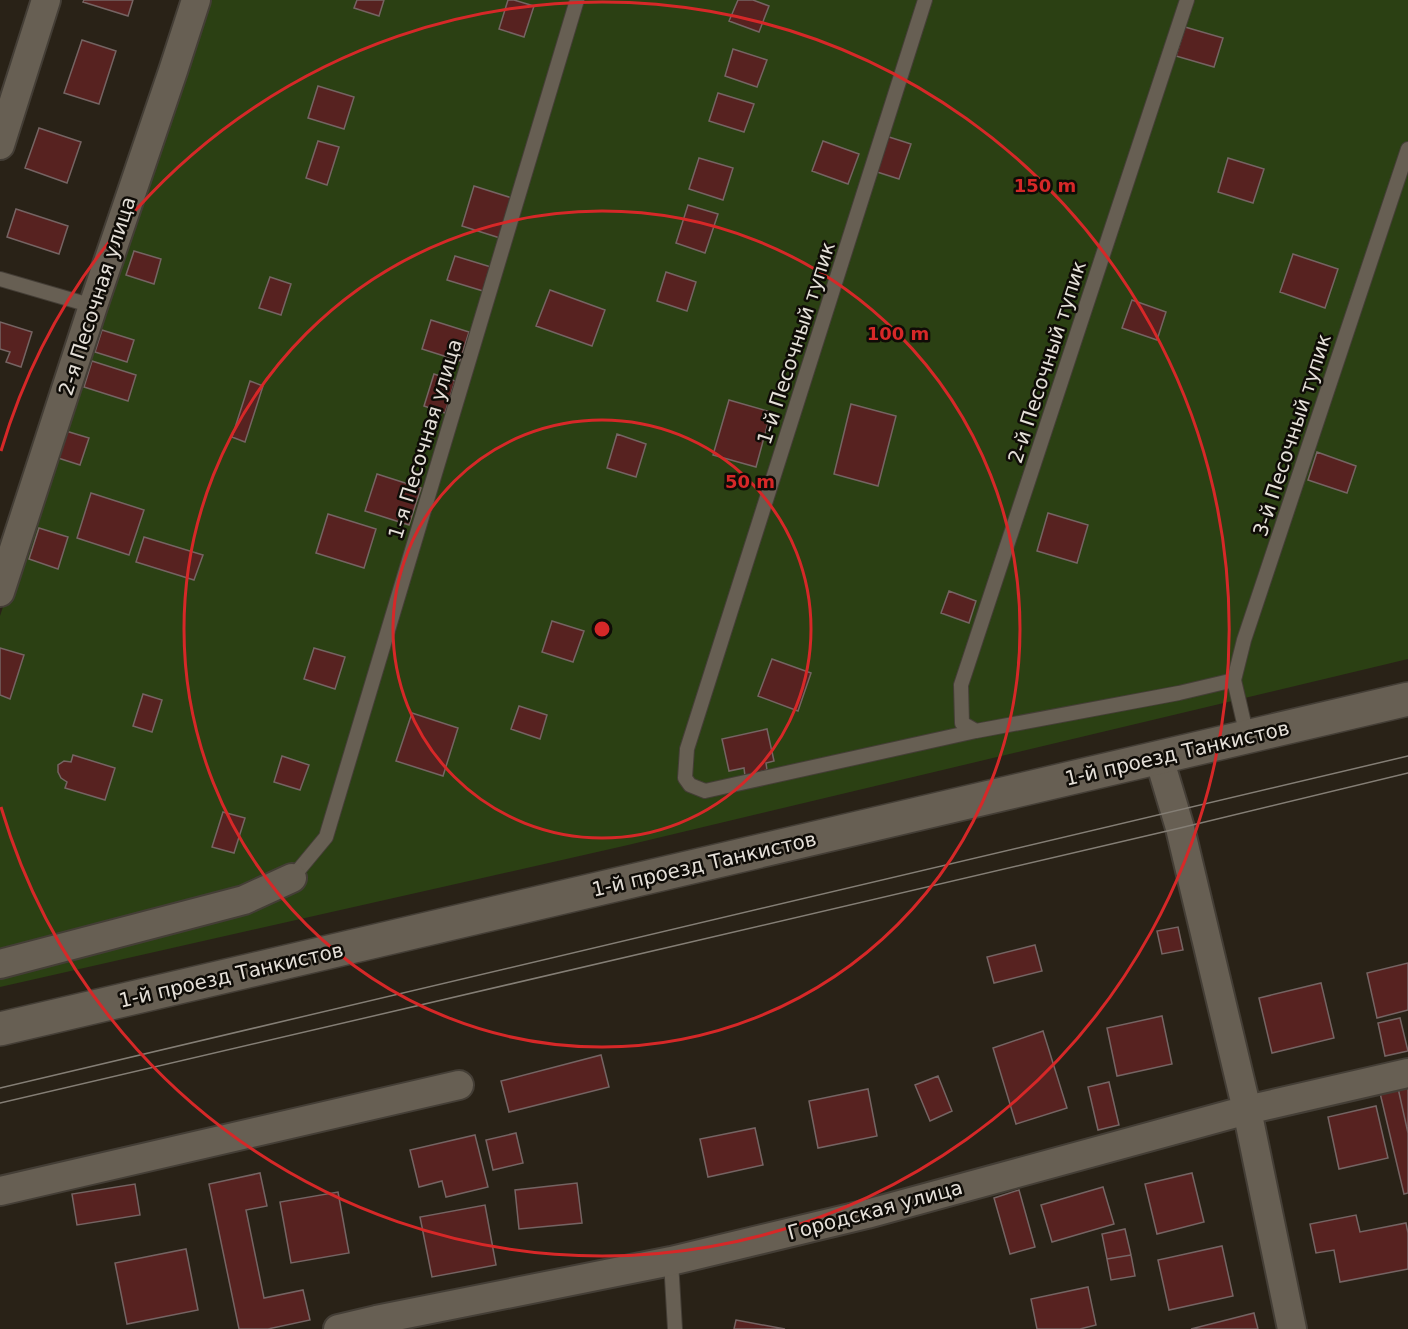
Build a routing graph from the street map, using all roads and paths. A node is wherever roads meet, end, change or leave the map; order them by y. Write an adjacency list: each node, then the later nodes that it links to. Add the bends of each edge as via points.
1 (46, 0): 6 (street)
2 (196, 0): 9 (street, 2-я Песочная улица)
3 (577, 0): 16 (lane, 1-я Песочная улица, via 326,837)
4 (925, 0): 13 (lane, 1-й Песочный тупик, via 687,750 685,778 690,785 705,791)
5 (1187, 0): 13 (lane, 2-й Песочный тупик, via 961,685 962,723)
6 (0, 145)
7 (1408, 149): 11 (lane, 3-й Песочный тупик)
8 (0, 279): 9 (lane)
9 (93, 306): 10 (street, 2-я Песочная улица)
10 (0, 592)
11 (1234, 680): 13 (lane); 14 (lane, 3-й Песочный тупик)
12 (1408, 699): 14 (main road, 1-й проезд Танкистов)
13 (976, 731)
14 (1247, 736): 15 (main road, 1-й проезд Танкистов)
15 (1159, 758): 18 (main road, 1-й проезд Танкистов); 21 (street, via 1180,828)
16 (292, 878): 17 (street, via 244,900)
17 (0, 964)
18 (0, 1029)
19 (1408, 1073): 21 (street, Городская улица)
20 (459, 1085): 22 (street)
21 (1247, 1110): 23 (street, Городская улица, via 879,1211); 26 (street)
22 (0, 1191)
23 (671, 1261): 24 (street, Городская улица); 25 (lane)
24 (338, 1329)
25 (675, 1329)
26 (1292, 1329)

